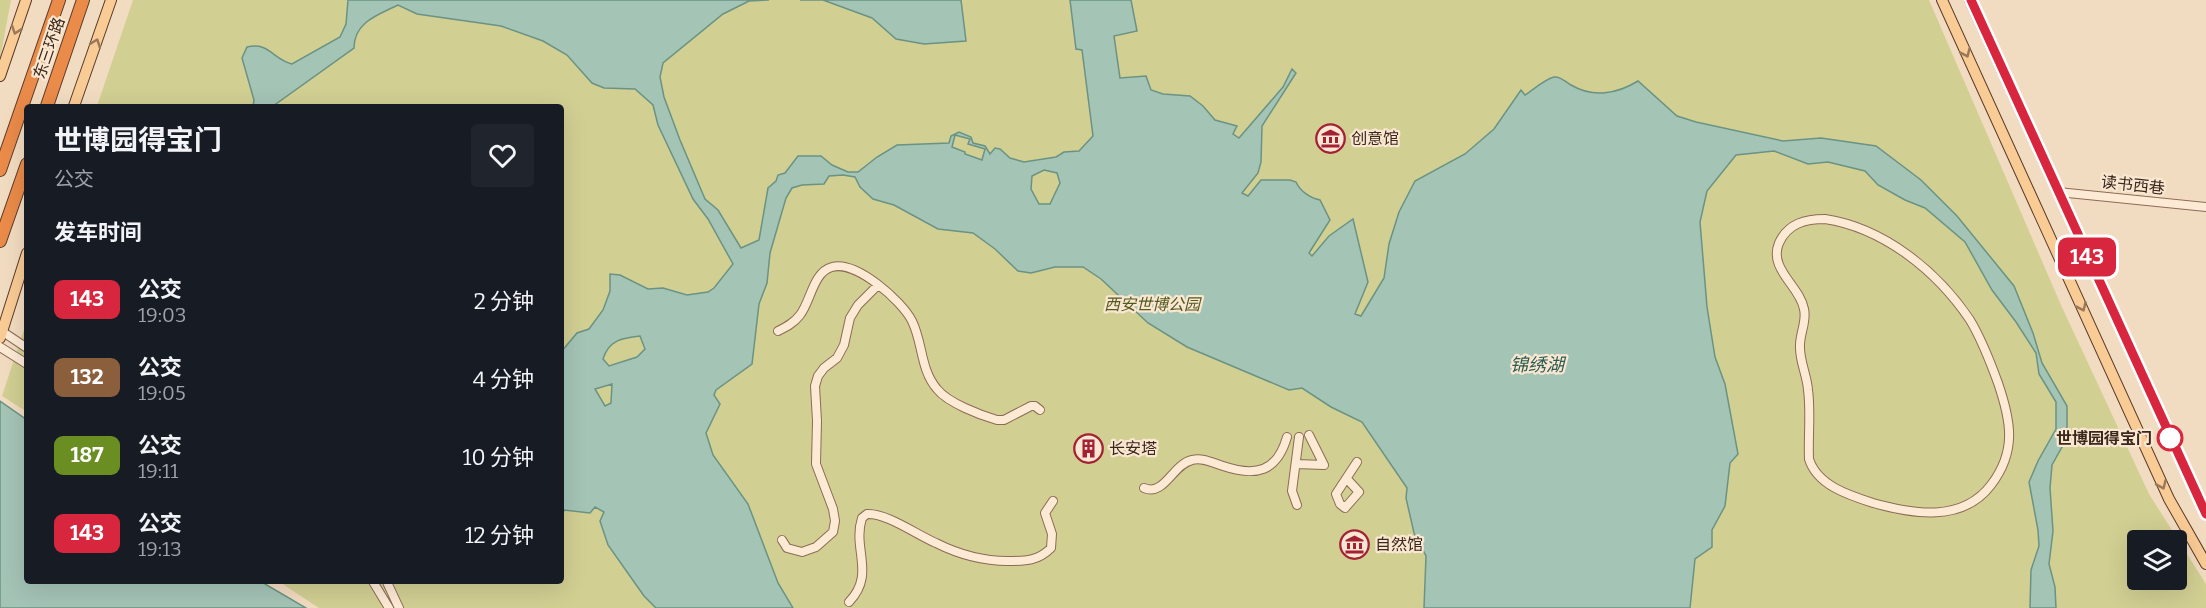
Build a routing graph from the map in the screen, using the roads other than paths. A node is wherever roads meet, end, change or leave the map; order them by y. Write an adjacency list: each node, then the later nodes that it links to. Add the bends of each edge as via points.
1 (26, 0): 7 (main road, one-way to 7)
2 (59, 0): 10 (highway, 东三环路)
3 (83, 0): 8 (highway, 东三环路)
4 (111, 0): 9 (main road, one-way to 4)
5 (1942, 0): 35 (main road, one-way to 35, via 2169,498)
6 (1971, 0): 12 (main road)
7 (0, 76)
8 (48, 104)
9 (75, 104)
10 (0, 170)
11 (24, 173): 15 (highway)
12 (2058, 192): 13 (street, 读书西巷); 33 (main road)
13 (2206, 207)
14 (1806, 220): 14 (street, via 1787,231 1777,253 1779,264 1804,308 1800,347 1808,382 1808,448 1812,469 1832,486 1900,510 1938,513 1971,503 1997,477 2006,460 2010,434 1999,386 1982,341 1940,283 1919,263 1849,224)
15 (0, 241)
16 (24, 262): 19 (main road)
17 (878, 285): 18 (street, via 850,269 832,266 817,279 800,316); 23 (street, via 907,313 929,378 946,398 997,420 1031,406); 34 (street, via 849,318 844,345 818,376 815,386 816,464 833,509 833,532 816,547 802,552 787,548)
18 (778, 331)
19 (1, 333): 20 (street)
20 (24, 346)
21 (0, 347): 22 (street)
22 (24, 362)
23 (1040, 410)
24 (1309, 435): 28 (street, via 1324,465)
25 (1287, 437): 30 (street, via 1278,460 1262,470 1235,470 1206,460 1190,460 1157,489)
26 (1299, 437): 28 (street)
27 (1357, 462): 29 (street)
28 (1296, 464): 32 (street, via 1292,491)
29 (1347, 478)
30 (1144, 488)
31 (1053, 501): 38 (street, via 1045,513 1052,534 1051,548 1032,561 971,557 882,516 867,514 862,518 859,536 862,580 858,593)
32 (1297, 505)
33 (2206, 514)
34 (782, 540)
35 (2206, 564)
36 (374, 584): 39 (street)
37 (388, 584): 40 (street)
38 (849, 602)
39 (389, 608)
40 (399, 608)

